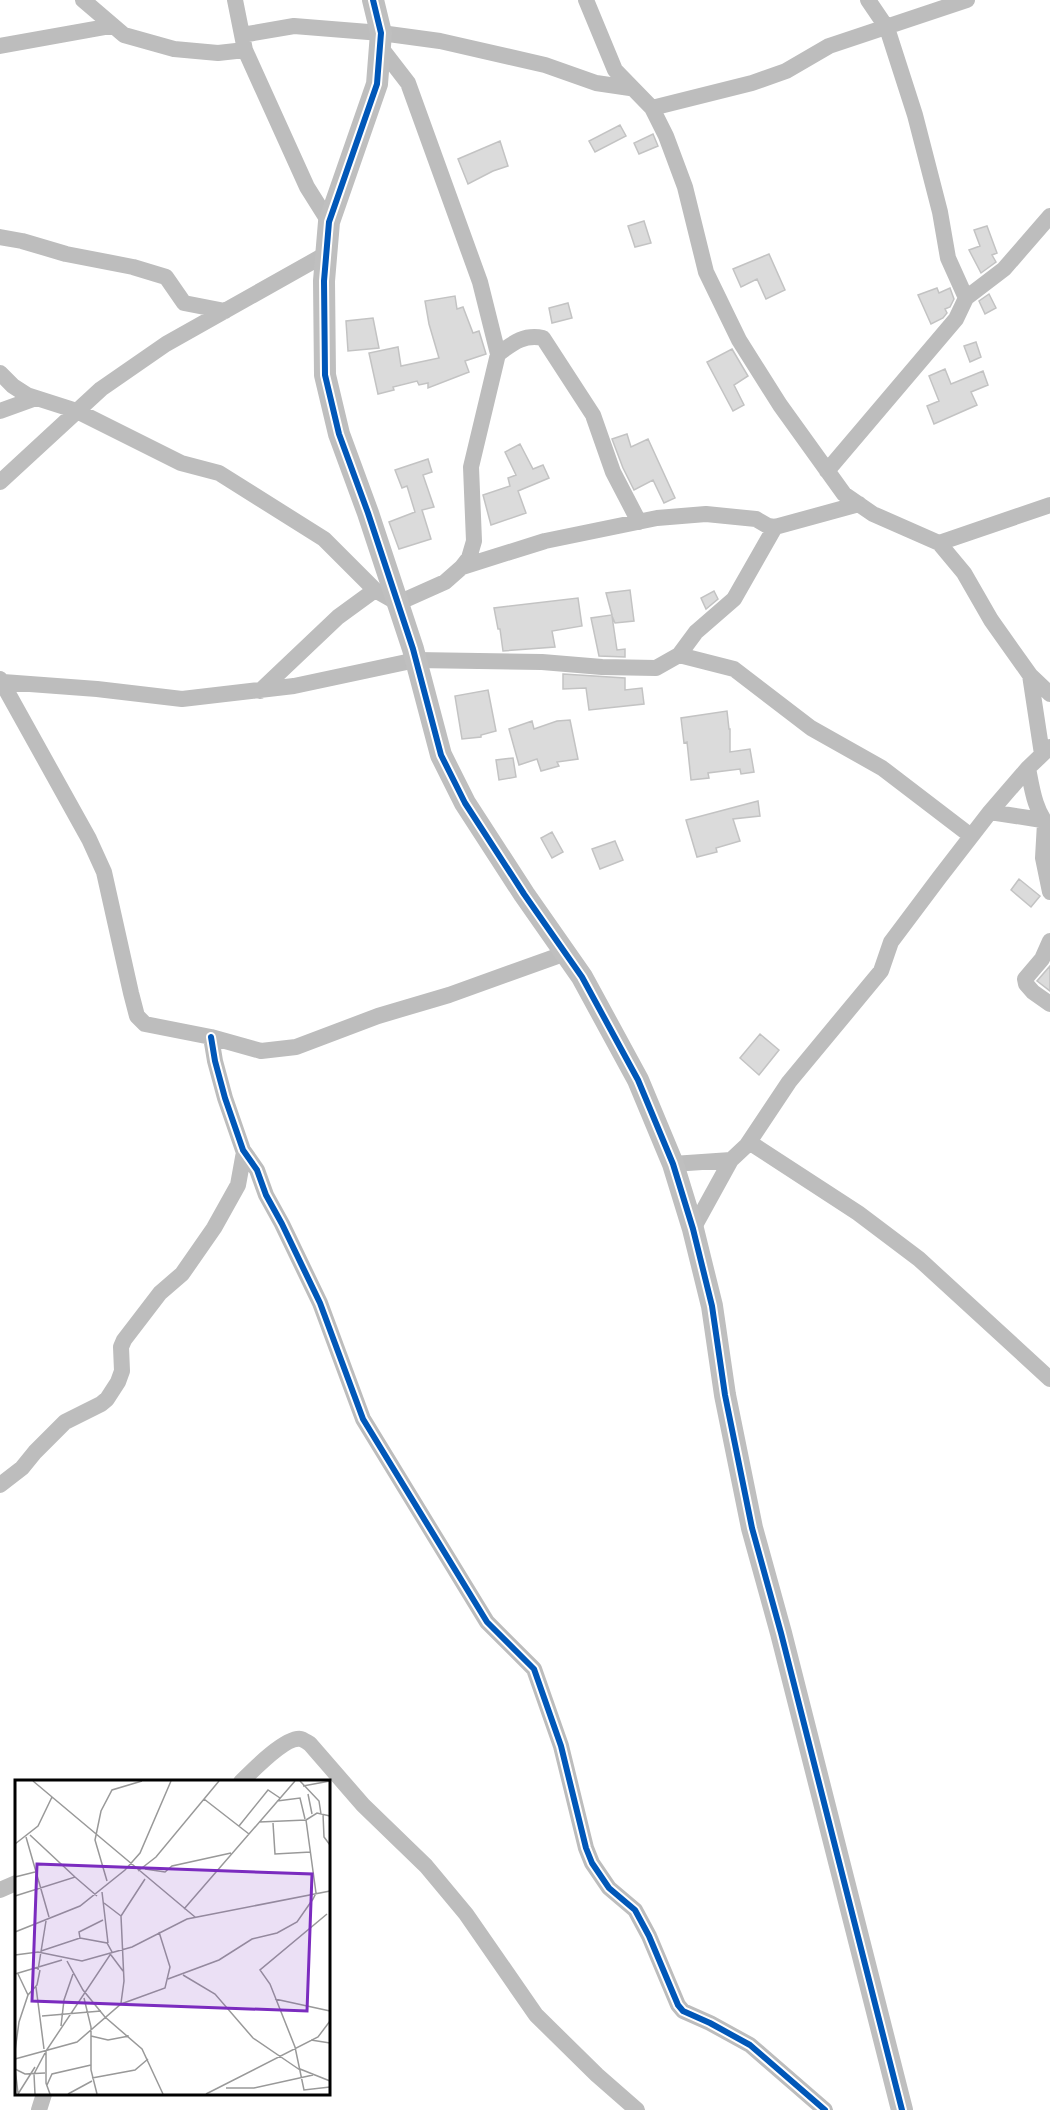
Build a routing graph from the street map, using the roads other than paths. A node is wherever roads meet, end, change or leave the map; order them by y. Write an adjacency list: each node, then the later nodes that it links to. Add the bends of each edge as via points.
1 (83, 0): 7 (street)
2 (236, 0): 10 (street)
3 (374, 0): 9 (street)
4 (586, 0): 12 (street, via 615,70)
5 (868, 0): 8 (street)
6 (967, 0): 8 (street)
7 (111, 26): 10 (street, via 124,35 174,49 218,53); 11 (street)
8 (887, 28): 13 (street, via 830,46 786,71 752,83); 18 (street, via 918,126 948,258)
9 (381, 41): 10 (street, via 294,26); 12 (street, via 440,41 545,65 596,83); 15 (street, via 377,84); 20 (street, via 408,83 480,282)
10 (244, 42): 15 (street, via 307,187)
11 (0, 46)
12 (630, 88): 13 (street)
13 (652, 108): 25 (street, via 685,187 706,272 739,340)
14 (1050, 216): 18 (street, via 1004,269)
15 (329, 222): 17 (street)
16 (0, 237): 19 (street, via 166,277 184,303)
17 (326, 254): 19 (street); 34 (street, via 325,375 339,434)
18 (966, 298): 25 (street, via 956,319)
19 (225, 311): 24 (street, via 166,344 101,389)
20 (498, 354): 29 (street, via 520,339 543,338 592,415 613,472); 32 (street, via 471,467 474,541 470,558)
21 (0, 373): 22 (street, via 13,386)
22 (36, 398): 23 (street); 24 (street)
23 (0, 411)
24 (77, 411): 26 (street); 33 (street, via 181,463 233,481 324,539)
25 (827, 471): 27 (street, via 844,494)
26 (0, 482)
27 (859, 504): 30 (street); 31 (street)
28 (1050, 504): 31 (street)
29 (639, 522): 30 (street, via 706,514 756,519); 32 (street, via 545,541)
30 (775, 527): 35 (street, via 734,599 696,632)
31 (939, 543): 37 (street, via 964,573)
32 (462, 567): 34 (street, via 445,582)
33 (375, 590): 34 (street); 39 (street, via 338,617)
34 (398, 603): 36 (street)
35 (679, 656): 36 (street, via 657,668); 45 (street, via 734,669 811,728 882,768)
36 (416, 660): 39 (street); 48 (street, via 441,755 465,803)
37 (1030, 675): 40 (street); 41 (street)
38 (2, 681): 39 (street, via 182,699); 50 (street, via 104,873 137,1016 145,1023)
39 (260, 691)
40 (1050, 694)
41 (1046, 751): 42 (street)
42 (1028, 768): 43 (street); 44 (street)
43 (990, 812): 44 (street); 45 (street)
44 (1045, 824): 46 (street, via 1043,858)
45 (971, 836): 51 (street, via 891,942 881,971 789,1082)
46 (1050, 892)
47 (1050, 940): 49 (street, via 1042,959 1025,979 1033,992)
48 (566, 953): 50 (street, via 296,1047 261,1051); 54 (street, via 638,1080)
49 (1050, 1004)
50 (211, 1037): 52 (street, via 214,1061)
51 (749, 1142): 53 (street); 56 (street, via 858,1213 919,1259)
52 (244, 1152): 57 (street, via 238,1185 214,1228 182,1274 160,1293 124,1340 122,1371 106,1399 65,1422 22,1468); 64 (street, via 257,1170 320,1303 363,1419 487,1622 534,1669 561,1746 592,1863 609,1887 635,1910 678,2006 750,2045)
53 (731, 1160): 54 (street); 55 (street)
54 (673, 1164): 55 (street)
55 (693, 1229): 65 (street, via 712,1306 752,1528)
56 (1050, 1379)
57 (0, 1485)
58 (243, 1780): 63 (street, via 278,1748 297,1739 309,1744 363,1805 426,1866 466,1914 536,2015)
59 (15, 1883): 60 (street)
60 (0, 1890)
61 (44, 2095): 62 (street)
62 (39, 2110)
63 (637, 2110)
64 (825, 2110)
65 (902, 2110)

